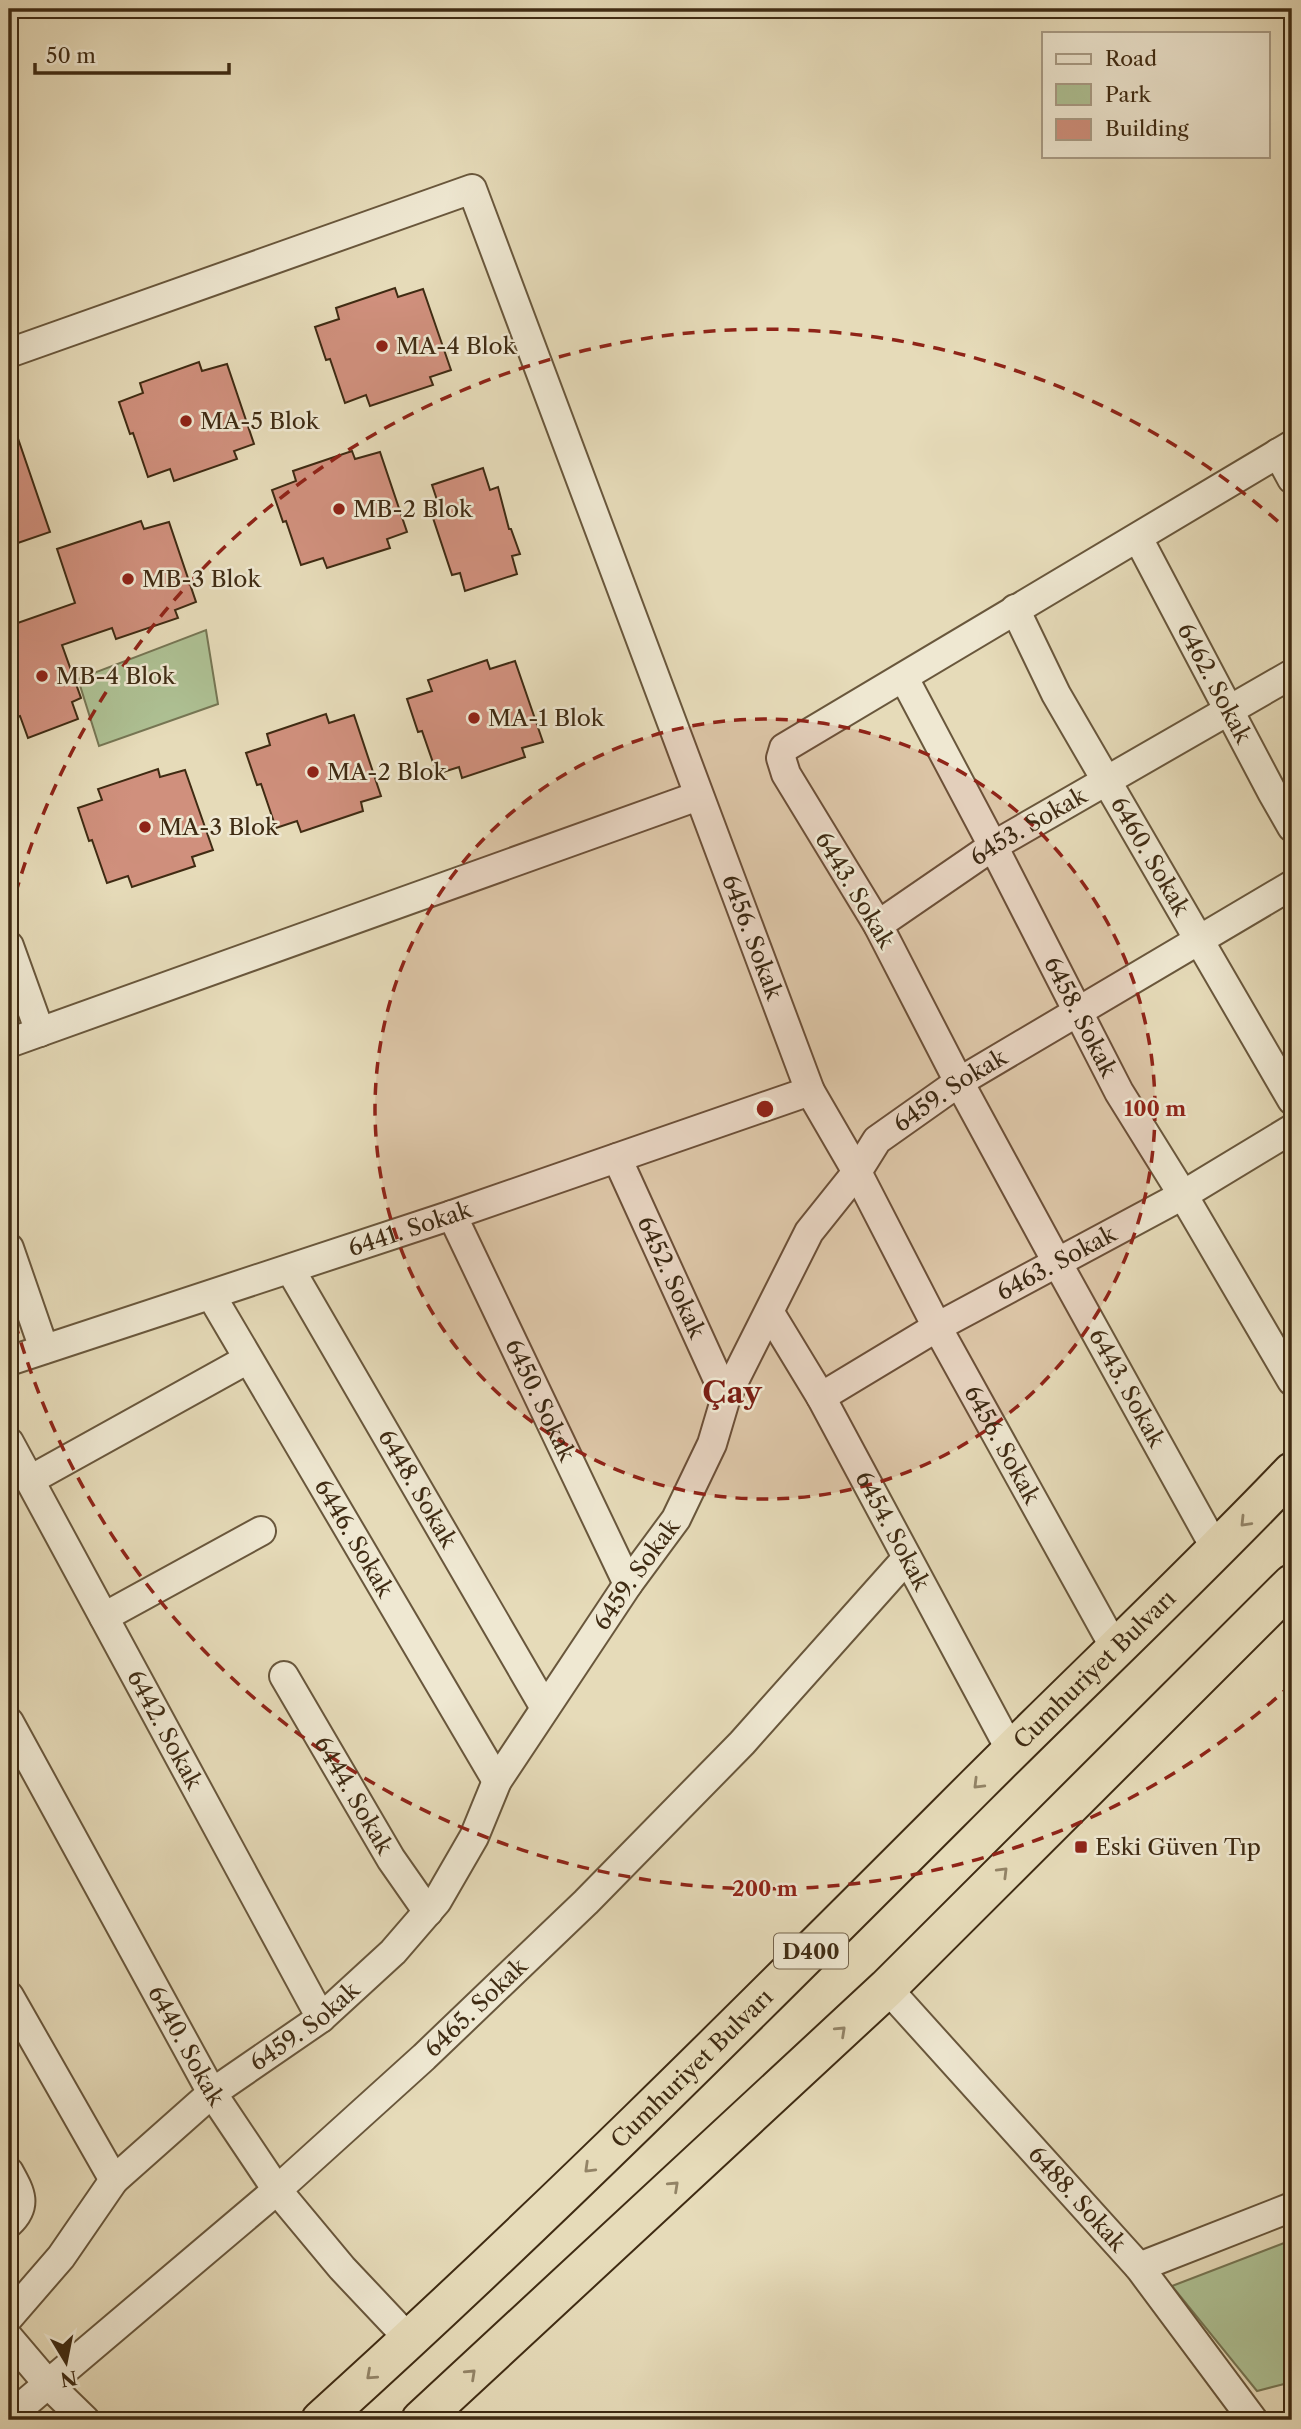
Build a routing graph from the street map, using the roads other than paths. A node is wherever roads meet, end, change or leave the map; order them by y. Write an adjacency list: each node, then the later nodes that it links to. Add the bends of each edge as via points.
1 (9, 353): 10 (street, 6456. Sokak, via 472,189)
2 (1285, 449): 3 (street); 4 (street, 6443. Sokak)
3 (1292, 479)
4 (1138, 538): 5 (street, 6443. Sokak); 8 (street, 6462. Sokak)
5 (1015, 609): 7 (street, 6443. Sokak); 9 (street, 6460. Sokak, via 1056,694)
6 (1292, 674): 8 (street, 6453. Sokak)
7 (904, 678): 12 (street, 6458. Sokak); 14 (street, 6443. Sokak, via 784,748 781,758 786,774)
8 (1229, 710): 9 (street, 6453. Sokak); 11 (street, 6462. Sokak)
9 (1107, 780): 12 (street, 6453. Sokak); 15 (street, 6460. Sokak)
10 (698, 796): 18 (street); 21 (street, 6456. Sokak)
11 (1292, 827)
12 (993, 846): 14 (street, 6453. Sokak); 17 (street, 6458. Sokak)
13 (1292, 885): 15 (street, 6459. Sokak)
14 (878, 925): 20 (street, 6443. Sokak)
15 (1198, 941): 17 (street, 6459. Sokak); 22 (street, 6460. Sokak)
16 (9, 946): 18 (street)
17 (1078, 1011): 20 (street, 6459. Sokak); 26 (street, 6458. Sokak, via 1119,1092)
18 (40, 1032): 19 (street)
19 (9, 1043)
20 (959, 1082): 25 (street, 6459. Sokak, via 877,1140); 29 (street, 6443. Sokak)
21 (810, 1091): 24 (street, 6441. Sokak); 25 (street, 6456. Sokak)
22 (1292, 1100)
23 (1292, 1129): 26 (street, 6463. Sokak)
24 (617, 1158): 27 (street, 6441. Sokak); 38 (street, 6452. Sokak)
25 (857, 1172): 32 (street, 6459. Sokak, via 809,1232); 33 (street, 6456. Sokak)
26 (1184, 1195): 29 (street, 6463. Sokak); 37 (street, 6458. Sokak)
27 (452, 1215): 30 (street, 6441. Sokak); 46 (street, 6450. Sokak)
28 (9, 1248): 34 (street)
29 (1058, 1264): 33 (street, 6463. Sokak); 44 (street, 6443. Sokak)
30 (290, 1269): 31 (street, 6441. Sokak); 51 (street, 6448. Sokak)
31 (211, 1295): 34 (street, 6441. Sokak); 35 (street, 6446. Sokak)
32 (770, 1313): 38 (street, 6459. Sokak); 39 (street, 6454. Sokak)
33 (937, 1327): 39 (street, 6463. Sokak); 49 (street, 6456. Sokak)
34 (44, 1349): 36 (street, 6441. Sokak)
35 (247, 1359): 42 (street); 54 (street, 6446. Sokak)
36 (9, 1361)
37 (1292, 1381)
38 (726, 1397): 46 (street, 6459. Sokak, via 712,1444 676,1520)
39 (821, 1397): 45 (street, 6454. Sokak)
40 (9, 1442): 42 (street, 6442. Sokak)
41 (1292, 1472): 44 (highway, Cumhuriyet Bulvarı / D400, one-way to 44)
42 (30, 1480): 48 (street, 6442. Sokak)
43 (261, 1531): 48 (street)
44 (1217, 1551): 49 (highway, Cumhuriyet Bulvarı / D400)
45 (907, 1558): 53 (street, 6454. Sokak); 62 (street, 6465. Sokak, via 742,1743 586,1902)
46 (628, 1584): 51 (street, 6459. Sokak)
47 (1292, 1584): 56 (highway, one-way to 47)
48 (104, 1617): 58 (street, 6442. Sokak)
49 (1115, 1648): 53 (highway, Cumhuriyet Bulvarı / D400)
50 (285, 1676): 55 (street, 6444. Sokak, via 391,1859)
51 (545, 1708): 54 (street, 6459. Sokak)
52 (11, 1732): 59 (street, 6440. Sokak)
53 (1011, 1751): 68 (highway, Cumhuriyet Bulvarı / D400, one-way to 68, via 694,2069)
54 (497, 1781): 55 (street, 6459. Sokak, via 474,1837)
55 (428, 1912): 58 (street, 6459. Sokak, via 393,1952)
56 (887, 1988): 65 (street, 6488. Sokak); 73 (highway, one-way to 56)
57 (9, 1996): 61 (street)
58 (321, 2018): 59 (street, 6459. Sokak)
59 (212, 2093): 61 (street, 6459. Sokak); 62 (street, 6440. Sokak)
60 (9, 2172): 64 (street, via 21,2203)
61 (114, 2180): 66 (street, 6459. Sokak, via 61,2257)
62 (277, 2190): 68 (street, 6440. Sokak); 69 (street, 6465. Sokak)
63 (1292, 2207): 65 (street)
64 (9, 2223)
65 (1139, 2267): 74 (street, 6488. Sokak)
66 (9, 2318)
67 (9, 2338): 69 (street)
68 (409, 2339): 72 (highway, Cumhuriyet Bulvarı / D400, one-way to 72)
69 (49, 2385): 70 (street, 6465. Sokak); 71 (street)
70 (9, 2417)
71 (85, 2420)
72 (321, 2420)
73 (421, 2420)
74 (1253, 2420)

